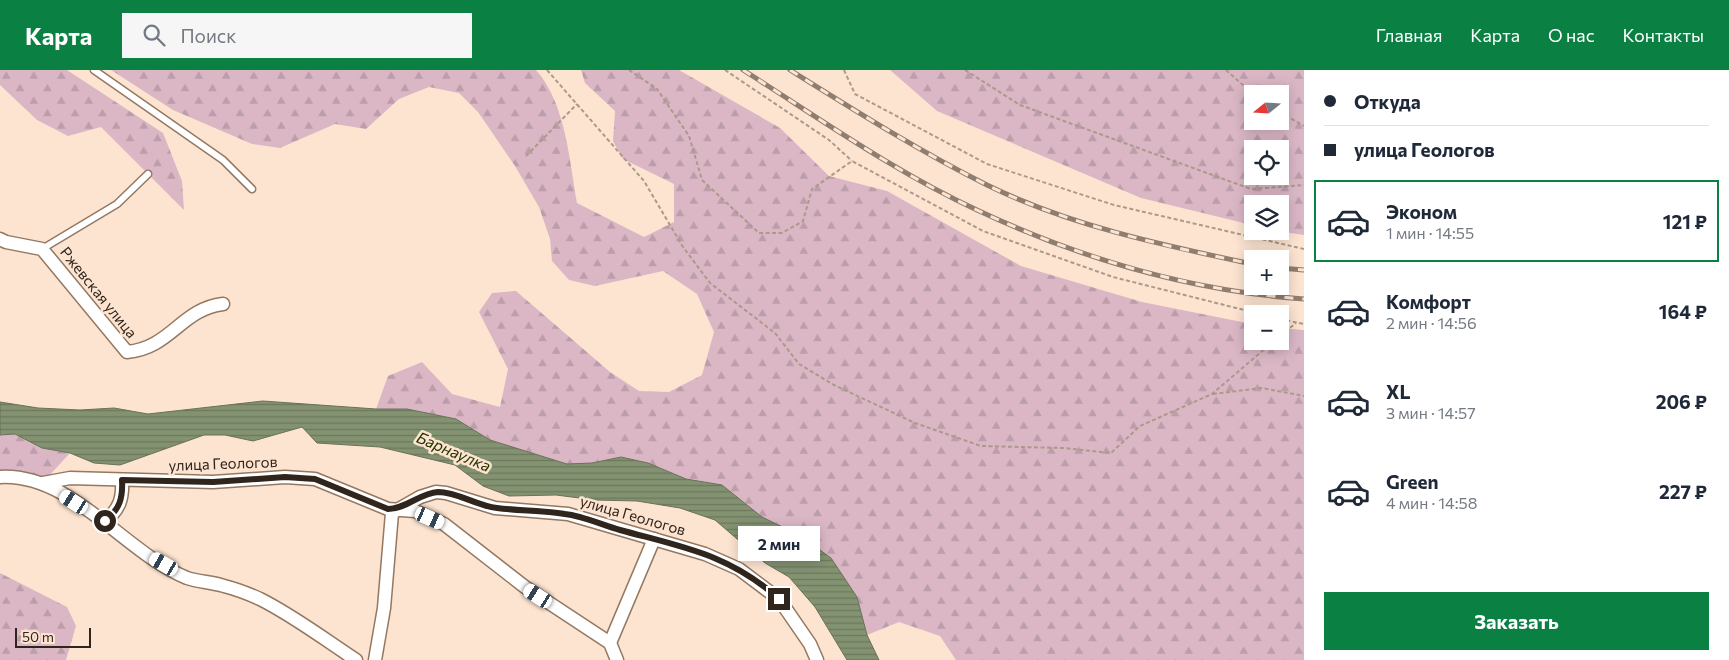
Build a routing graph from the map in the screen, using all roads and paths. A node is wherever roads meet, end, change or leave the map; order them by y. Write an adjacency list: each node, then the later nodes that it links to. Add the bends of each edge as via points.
1 (94, 70): 16 (lane, via 223,160)
2 (547, 70): 9 (path)
3 (629, 70): 13 (path, via 656,89 689,136 702,180 759,233 782,233 803,220 812,189)
4 (725, 70): 13 (path, via 829,140)
5 (844, 70): 19 (path, via 855,94 987,164 1114,205)
6 (965, 70): 15 (path, via 1020,105 1251,189)
7 (1226, 70): 8 (path)
8 (1244, 86)
9 (578, 103): 12 (path); 27 (path, via 644,181 683,247 710,283 775,333 799,364 906,418 981,446 1112,453 1140,426)
10 (1289, 117): 11 (path)
11 (1304, 126)
12 (526, 156)
13 (852, 162): 21 (path, via 982,231 1113,277)
14 (148, 174): 18 (lane, via 117,204)
15 (1304, 186)
16 (252, 189)
17 (0, 239): 18 (street, Ржевская улица)
18 (42, 249): 20 (street, Ржевская улица, via 127,352 141,351 161,342 194,312)
19 (1304, 249)
20 (223, 304)
21 (1244, 310)
22 (1289, 321): 23 (path)
23 (1296, 323): 24 (path); 25 (path)
24 (1304, 324)
25 (1289, 329)
26 (1263, 350): 27 (path)
27 (1212, 394): 28 (path, via 1262,388)
28 (1304, 396)
29 (0, 477): 31 (street, улица Геологов)
30 (122, 480): 31 (street, улица Геологов, via 70,478); 32 (street, улица Геологов, via 315,479 388,509); 33 (street, via 120,505)
31 (44, 483): 33 (street, улица Геологов)
32 (397, 509): 34 (street, улица Геологов, via 420,496 446,493 495,508 568,514); 35 (street, улица Геологов, via 415,512 444,524 525,587); 37 (street, via 390,521 384,608)
33 (105, 521): 36 (street, улица Геологов, via 152,557 188,578 260,599)
34 (654, 539): 35 (street); 39 (street, улица Геологов, via 706,554 739,568 764,586 790,613)
35 (610, 643): 38 (street)
36 (356, 660)
37 (375, 660)
38 (617, 660)
39 (817, 660)

